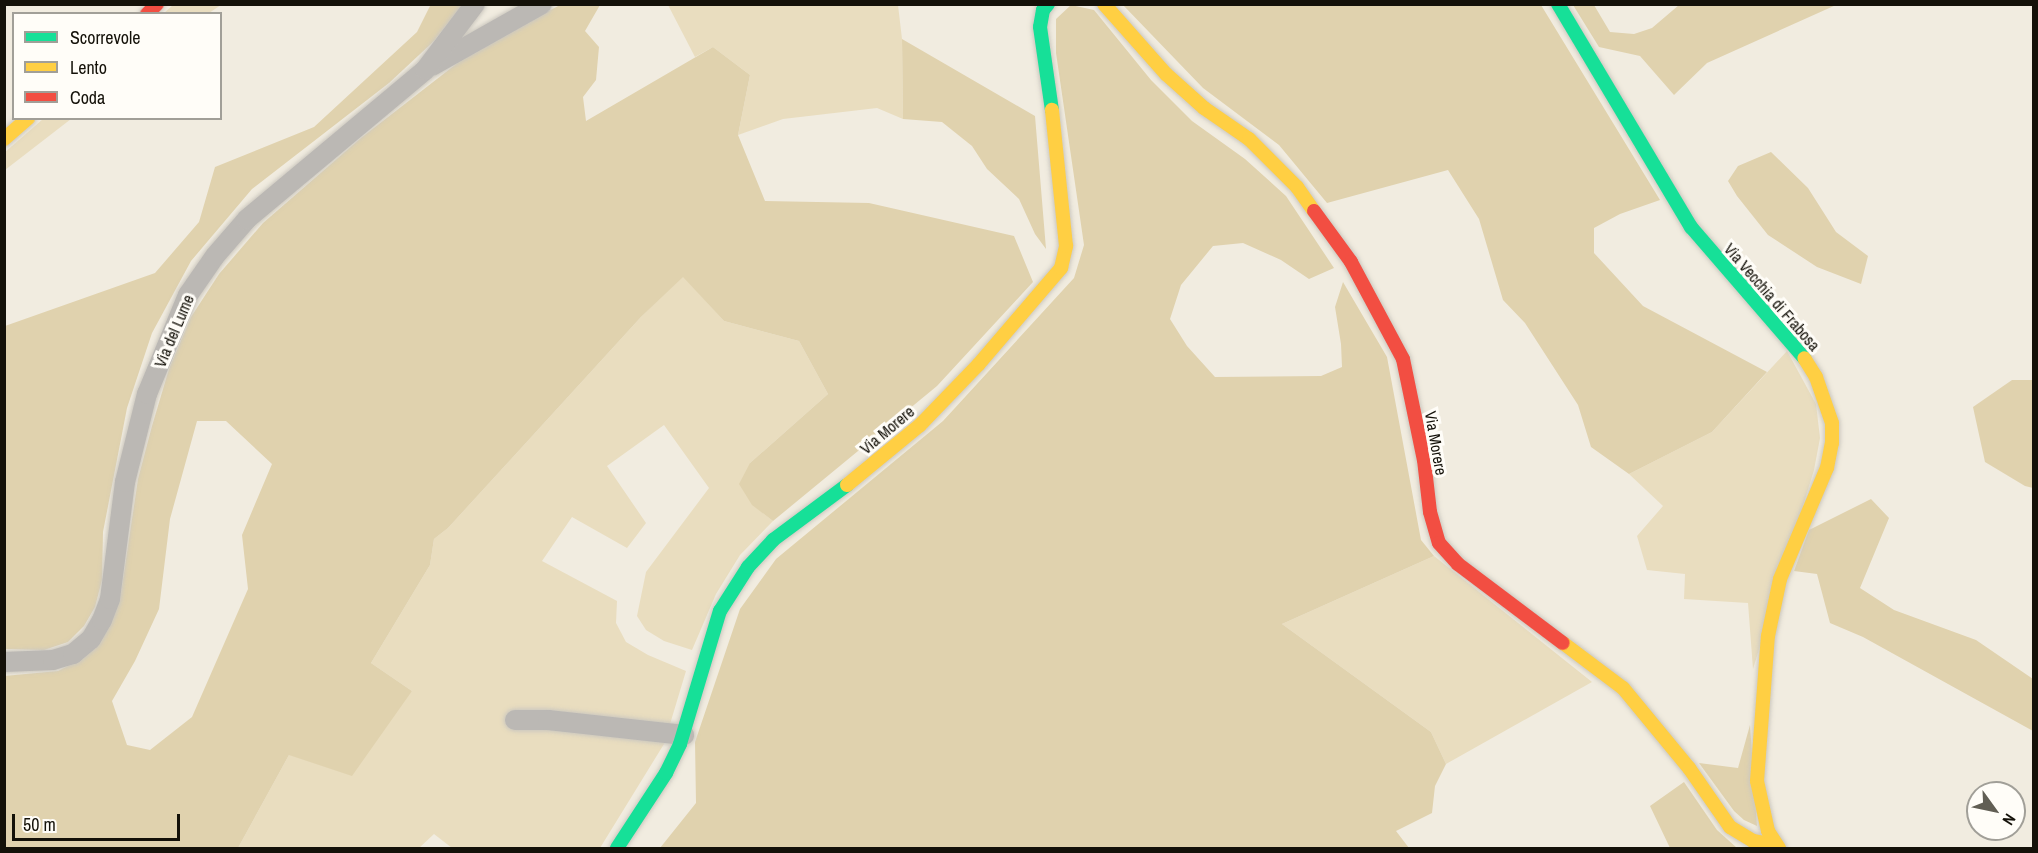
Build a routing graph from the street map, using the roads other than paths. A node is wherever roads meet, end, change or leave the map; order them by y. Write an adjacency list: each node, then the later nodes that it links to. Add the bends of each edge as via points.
1 (475, 4): 6 (street, Via del Lume)
2 (542, 4): 6 (street)
3 (1048, 4): 11 (street, Via Morere, via 1040,27 1066,246 1061,268 978,365 920,425 773,540 748,567 720,610)
4 (1104, 4): 12 (street, Via Morere, via 1166,74 1204,108 1249,139 1297,187 1351,262 1403,359 1439,543 1458,564 1623,688 1689,768 1730,827 1753,841)
5 (1558, 4): 12 (street, Via Vecchia di Frabosa, via 1691,227 1803,356 1816,377 1832,423 1827,468 1783,570 1768,636 1757,781 1768,831)
6 (425, 70): 9 (street, Via del Lume, via 247,219 215,255 188,295 147,394 125,482 110,599 102,620 91,639 74,654 53,660)
7 (26, 120): 8 (street)
8 (4, 139)
9 (4, 662)
10 (514, 720): 11 (street)
11 (684, 735): 13 (street, Via Morere, via 666,773)
12 (1777, 847)
13 (617, 849)

